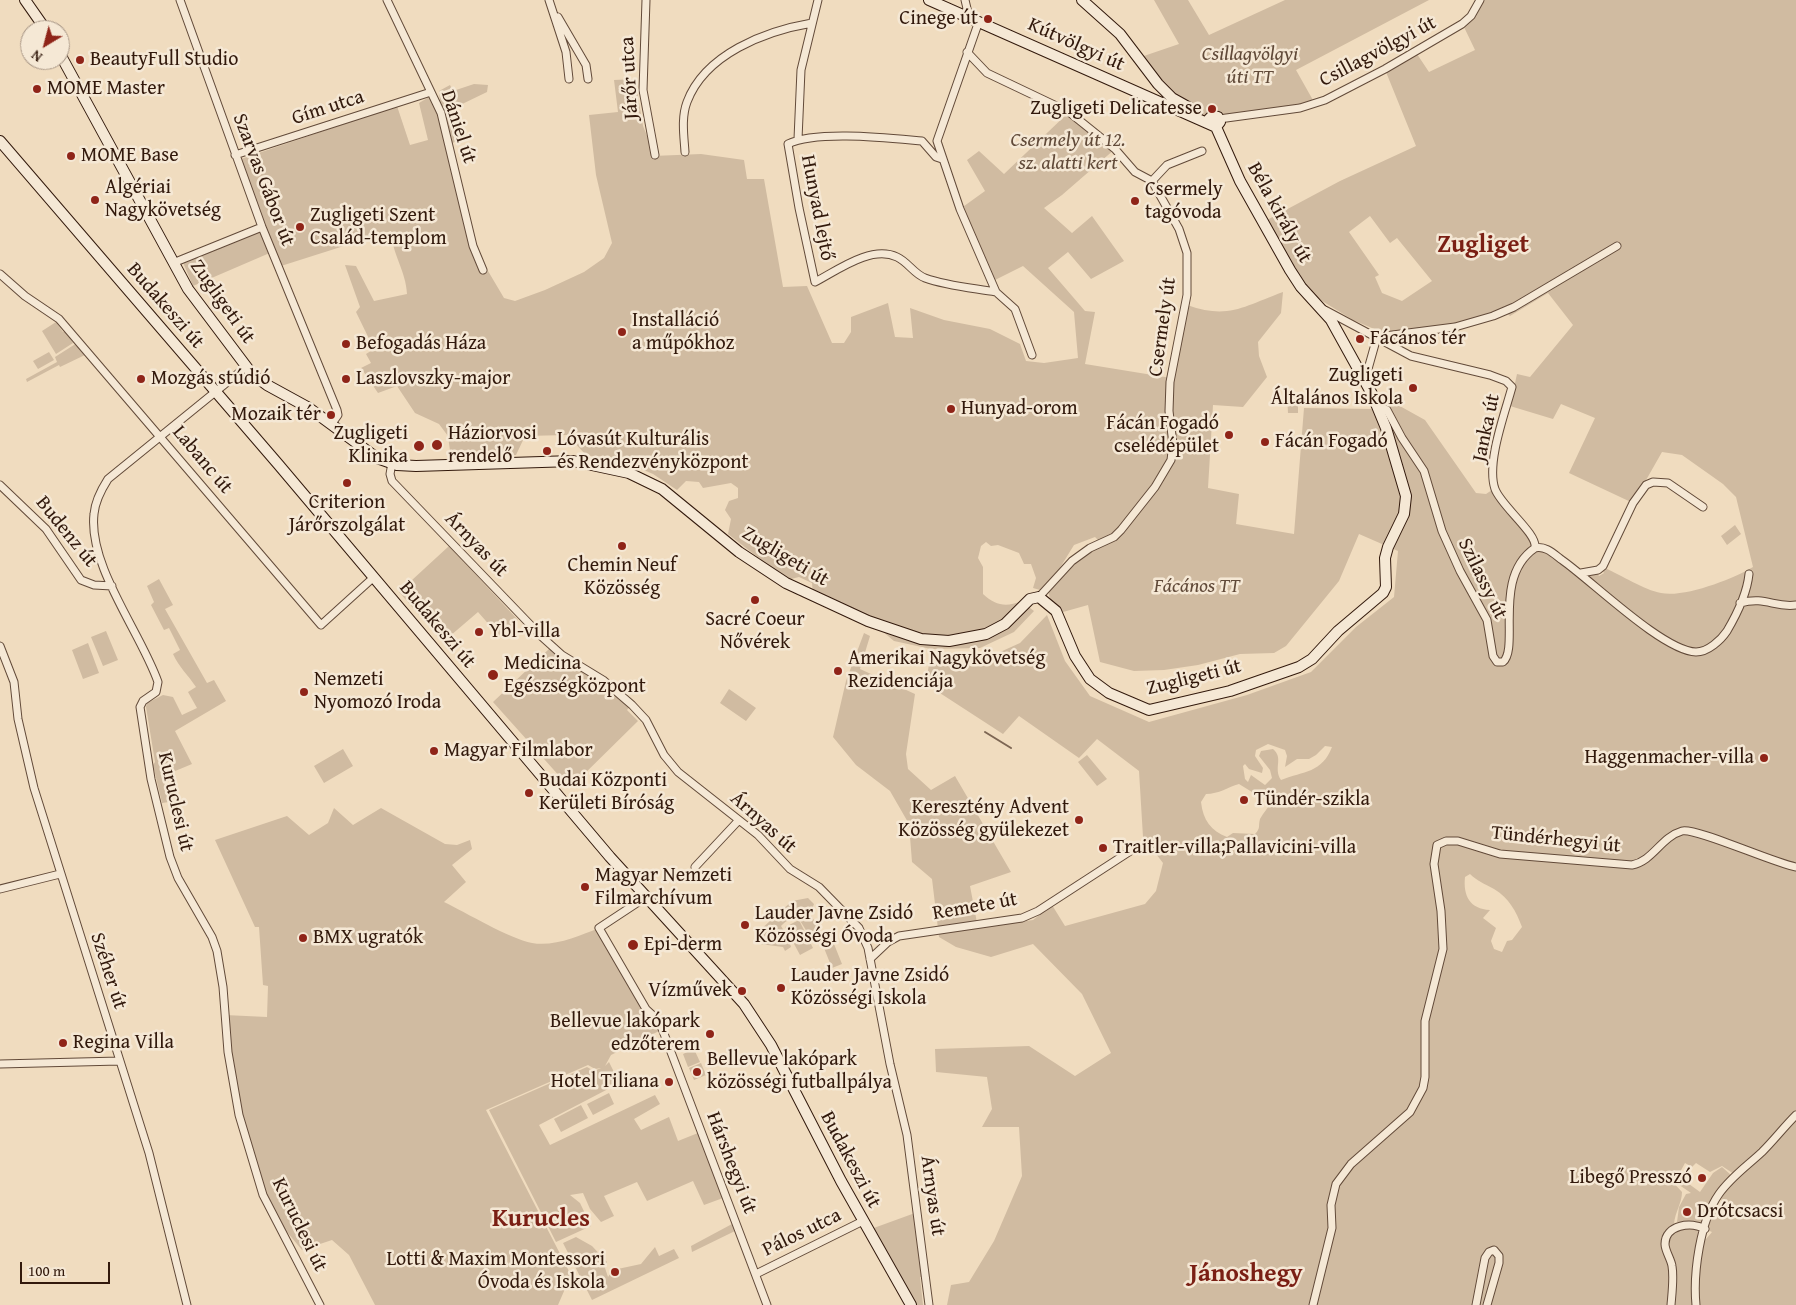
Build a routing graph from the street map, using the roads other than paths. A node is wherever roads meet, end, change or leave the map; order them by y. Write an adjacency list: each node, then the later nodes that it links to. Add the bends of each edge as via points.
1 (180, 0): 26 (street, Szarvas Gábor út)
2 (387, 0): 20 (street, Dániel út)
3 (549, 0): 11 (street)
4 (646, 0): 27 (street, Járőr utca, via 643,90)
5 (818, 0): 15 (street)
6 (929, 0): 12 (street, Kútvölgyi út)
7 (965, 0): 12 (street)
8 (1082, 0): 21 (street, via 1120,34 1150,75 1172,98)
9 (1480, 0): 21 (street, Csillagvölgyi út, via 1462,24 1325,100 1300,108)
10 (28, 1): 13 (street)
11 (552, 9): 18 (street, via 566,52); 19 (street, via 586,66)
12 (969, 17): 14 (street, Kútvölgyi út)
13 (40, 20)
14 (979, 21): 16 (street, Hunyad lejtő); 21 (street, Kútvölgyi út)
15 (812, 23): 22 (street, via 801,70); 25 (street, via 792,26 736,49 705,73 686,103)
16 (968, 52): 28 (street, Hunyad lejtő, via 937,137); 29 (street, Csermely út, via 988,73 1069,112 1115,149 1135,172)
17 (69, 70): 32 (street, Zugligeti út)
18 (569, 79)
19 (588, 80)
20 (431, 92): 26 (street, Gím utca); 33 (street, Dániel út, via 441,113 473,246)
21 (1213, 122): 36 (street, Béla király út, via 1240,181 1290,270 1301,287)
22 (798, 139): 28 (street, Hunyad lejtő, via 858,137 922,141); 35 (street, Hunyad lejtő, via 788,144 815,282 863,258 888,255 903,260 917,274 929,279)
23 (0, 141): 41 (street, Budakeszi út)
24 (1202, 151): 29 (street, via 1166,164)
25 (684, 152)
26 (235, 155): 30 (street, Szarvas Gábor út)
27 (655, 155)
28 (942, 159): 35 (street, Hunyad lejtő)
29 (1152, 181): 53 (street, Csermely út, via 1179,229 1187,253 1186,295 1170,382 1171,460 1155,487 1121,530 1072,561)
30 (262, 227): 32 (street); 43 (street, Szarvas Gábor út, via 337,410 338,415)
31 (1618, 246): 37 (street, via 1514,308 1493,316 1455,327)
32 (173, 263): 39 (street, Zugligeti út, via 188,289)
33 (483, 270)
34 (0, 274): 44 (street, Labanc út, via 59,319)
35 (996, 292): 38 (street, via 1015,310)
36 (1324, 309): 37 (street); 40 (street)
37 (1377, 337): 40 (street); 48 (street, Janka út, via 1411,356 1490,375 1510,384 1512,387 1494,463 1494,486 1499,497 1535,538)
38 (1032, 356)
39 (246, 367): 41 (street, Kuruclesi út); 43 (street, Zugligeti út, via 258,380 302,403)
40 (1362, 377): 42 (street, Zugligeti út)
41 (215, 391): 44 (street, Kuruclesi út); 51 (street, Budakeszi út)
42 (1376, 404): 48 (street, Szilassy út, via 1387,410 1424,470 1439,523 1460,572 1487,620 1493,656 1497,662 1503,662 1508,656 1508,611 1515,571); 53 (street, Zugligeti út, via 1406,496 1404,514 1385,558 1386,587 1312,659 1299,667 1230,691 1149,710 1109,693 1090,679 1075,656 1056,611)
43 (332, 425): 45 (street, Zugligeti út, via 373,455)
44 (160, 435): 51 (street, Labanc út, via 321,625); 52 (street, Kuruclesi út, via 108,479 97,498 93,531)
45 (392, 463): 53 (street, Zugligeti út, via 416,466 573,461 629,472 662,489 739,552 786,583 868,621 920,639 949,641 986,634 1005,624 1030,599); 57 (street, Árnyas út, via 392,481 523,619 562,655 603,680 632,705 646,720 664,756 678,772)
46 (0, 485): 52 (street, Budenz út, via 46,529 81,580 94,586)
47 (1703, 507): 49 (street, via 1668,483 1646,485 1633,503 1604,566)
48 (1535, 548): 49 (street, via 1544,548)
49 (1581, 574): 54 (street, via 1639,624 1685,650 1705,650 1713,645 1724,635)
50 (1749, 574): 54 (street, via 1748,588)
51 (374, 578): 63 (street, Budakeszi út)
52 (112, 586): 72 (street, Kuruclesi út, via 158,682 156,692 140,707 151,779 178,878 217,951 228,1052 239,1115 263,1195)
53 (1039, 597)
54 (1740, 603): 55 (street, via 1754,599)
55 (1796, 605)
56 (0, 646): 61 (street, Széher út, via 14,682 18,719 30,771)
57 (739, 820): 59 (street); 64 (street, Árnyas út, via 790,869 819,888 859,928)
58 (1135, 848): 64 (street, Remete út, via 1022,918 899,936)
59 (695, 867)
60 (1796, 867): 76 (street, Tündérhegyi út, via 1687,830 1676,833 1645,862 1632,865 1500,854 1458,841 1437,845 1434,864 1443,949 1427,1006 1423,1088 1410,1112 1351,1164 1336,1184 1331,1205 1332,1228)
61 (60, 874): 62 (street); 65 (street, Széher út)
62 (0, 889)
63 (646, 897): 68 (street, Budakeszi út, via 722,976 750,1011 780,1060); 70 (street, Hárshegyi út, via 599,928 646,1009 658,1020)
64 (870, 959): 75 (street, Árnyas út, via 890,1064 908,1134)
65 (119, 1061): 66 (street); 71 (street, Széher út, via 149,1153)
66 (0, 1064)
67 (1796, 1115): 69 (street, via 1727,1183 1717,1196)
68 (862, 1221): 70 (street, Pálos utca); 74 (street, Budakeszi út)
69 (1705, 1229): 79 (street, via 1688,1224 1668,1236 1665,1243 1673,1272); 80 (street, via 1696,1264)
70 (756, 1274): 73 (street, Hárshegyi út)
71 (187, 1305)
72 (320, 1305)
73 (767, 1305)
74 (911, 1305)
75 (929, 1305)
76 (1313, 1305)
77 (1476, 1305): 78 (street, via 1485,1258 1494,1250 1499,1256 1499,1263)
78 (1486, 1305)
79 (1671, 1305)
80 (1696, 1305)

